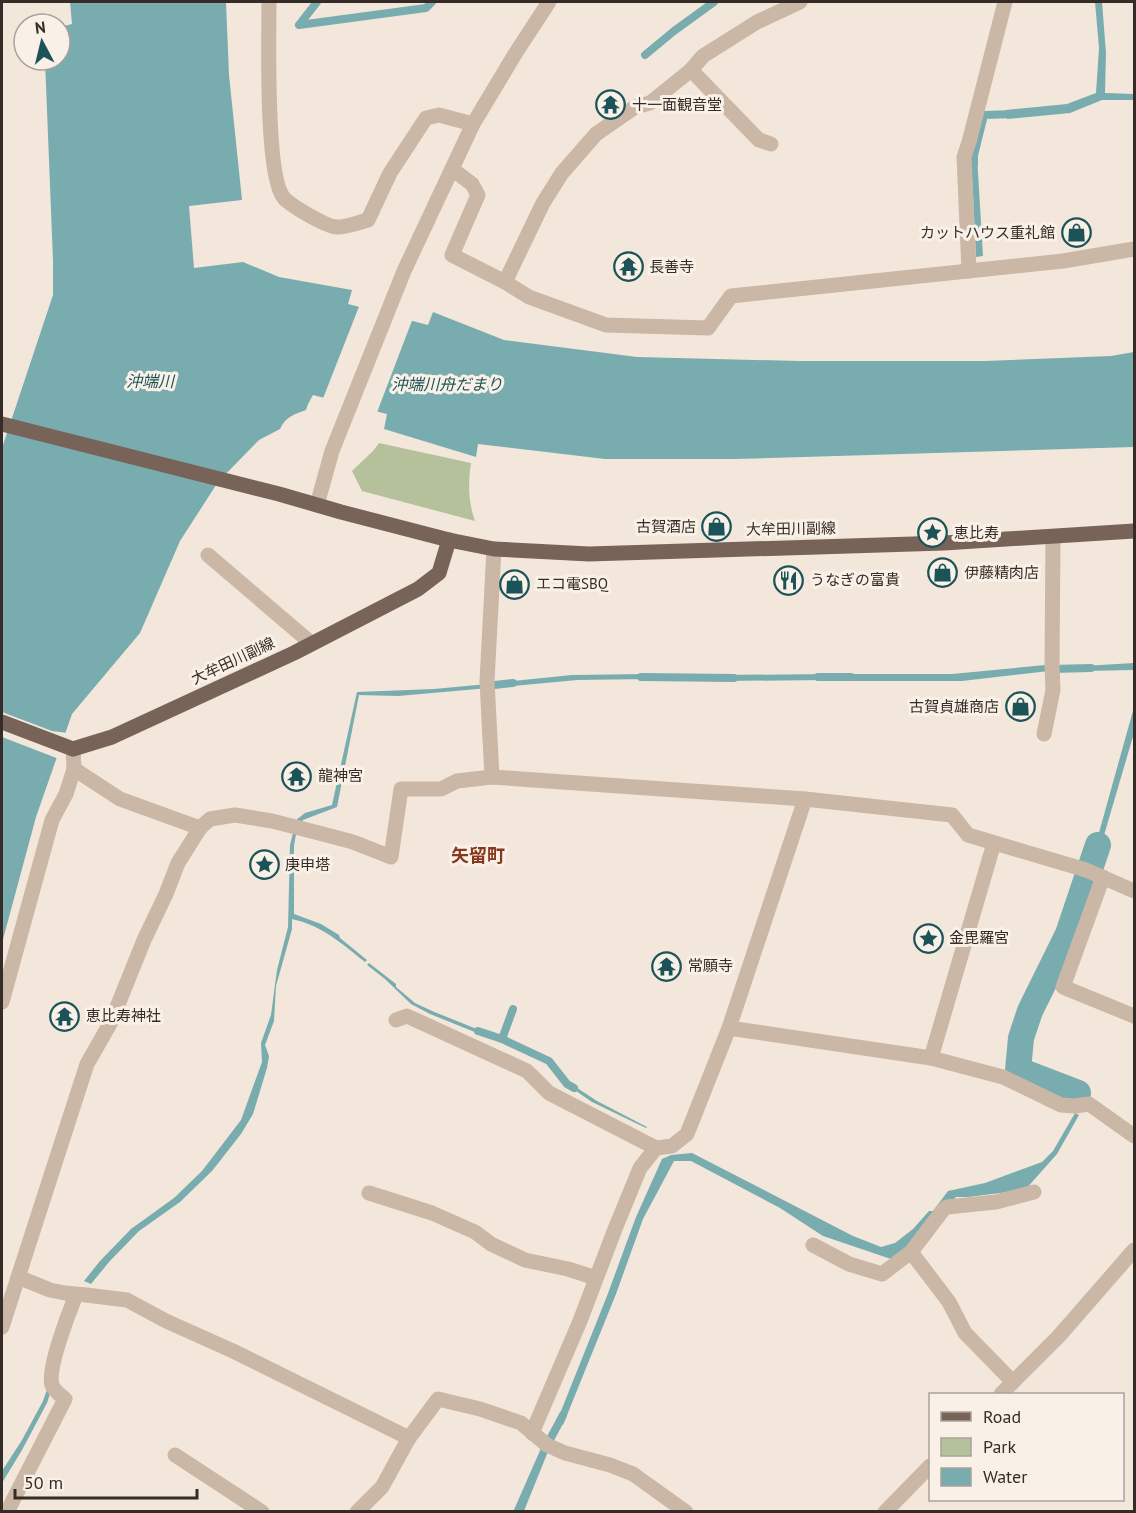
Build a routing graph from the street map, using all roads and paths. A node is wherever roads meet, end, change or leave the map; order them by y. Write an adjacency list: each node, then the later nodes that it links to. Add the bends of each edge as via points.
1 (268, 2): 6 (street, via 275,174 283,198 305,214 336,227 368,220 390,173 426,118 439,115)
2 (549, 2): 6 (street)
3 (800, 2): 5 (street, via 757,22 703,56)
4 (1005, 2): 10 (street, via 964,157)
5 (691, 70): 7 (street, via 759,140); 11 (street, via 650,104 635,107 596,134 562,173 543,203)
6 (473, 124): 8 (street)
7 (771, 144)
8 (452, 169): 11 (street, via 472,184 478,195 452,255); 13 (street, via 404,271 332,451)
9 (1134, 249): 10 (street)
10 (969, 271): 11 (street, via 731,296 708,328 606,325 529,297)
11 (505, 282)
12 (2, 424): 13 (main road, 大牟田川副線)
13 (317, 505): 16 (main road, 大牟田川副線)
14 (1134, 531): 15 (main road, 大牟田川副線)
15 (1053, 537): 17 (main road, 大牟田川副線, via 589,554); 21 (street, via 1053,690)
16 (449, 540): 17 (main road, 大牟田川副線); 19 (main road, 大牟田川副線, via 439,573 418,589)
17 (494, 549): 24 (street, via 488,687)
18 (208, 555): 19 (street)
19 (311, 643): 22 (main road, 大牟田川副線, via 112,737)
20 (2, 722): 22 (main road)
21 (1044, 734)
22 (73, 749): 23 (street)
23 (74, 768): 26 (street, via 120,799); 30 (street, via 52,820)
24 (492, 777): 25 (street); 26 (street, via 457,781 441,789 400,789 391,857 352,842 235,815 210,819)
25 (806, 799): 27 (street, via 952,815 968,835); 33 (street)
26 (200, 828): 42 (street, via 178,863 111,1022 87,1064)
27 (994, 843): 28 (street); 34 (street)
28 (1095, 874): 29 (street); 31 (street, via 1063,987)
29 (1134, 891)
30 (2, 1002)
31 (1134, 1016)
32 (396, 1020): 36 (street, via 407,1016 527,1071 549,1093)
33 (729, 1028): 34 (street); 36 (street, via 687,1134 672,1146)
34 (931, 1058): 35 (street, via 1003,1077 1068,1105 1089,1104)
35 (1134, 1136)
36 (656, 1148): 43 (street, via 640,1168)
37 (1034, 1192): 41 (street, via 996,1202 947,1207)
38 (369, 1193): 43 (street, via 432,1213 525,1260)
39 (813, 1245): 41 (street, via 849,1264 882,1274)
40 (1134, 1250): 46 (street)
41 (911, 1252): 46 (street, via 949,1302 965,1333)
42 (18, 1277): 44 (street); 45 (street)
43 (596, 1278): 49 (street)
44 (70, 1294): 48 (street, via 127,1300); 53 (street, via 51,1376 56,1392 65,1399)
45 (2, 1327)
46 (1013, 1382): 47 (street)
47 (1003, 1393)
48 (409, 1438): 49 (street, via 438,1399 521,1423); 55 (street, via 382,1487)
49 (539, 1438): 56 (street, via 565,1453 633,1474)
50 (175, 1455): 54 (street)
51 (929, 1467): 52 (street)
52 (894, 1509)
53 (7, 1512)
54 (262, 1512)
55 (357, 1512)
56 (686, 1512)

